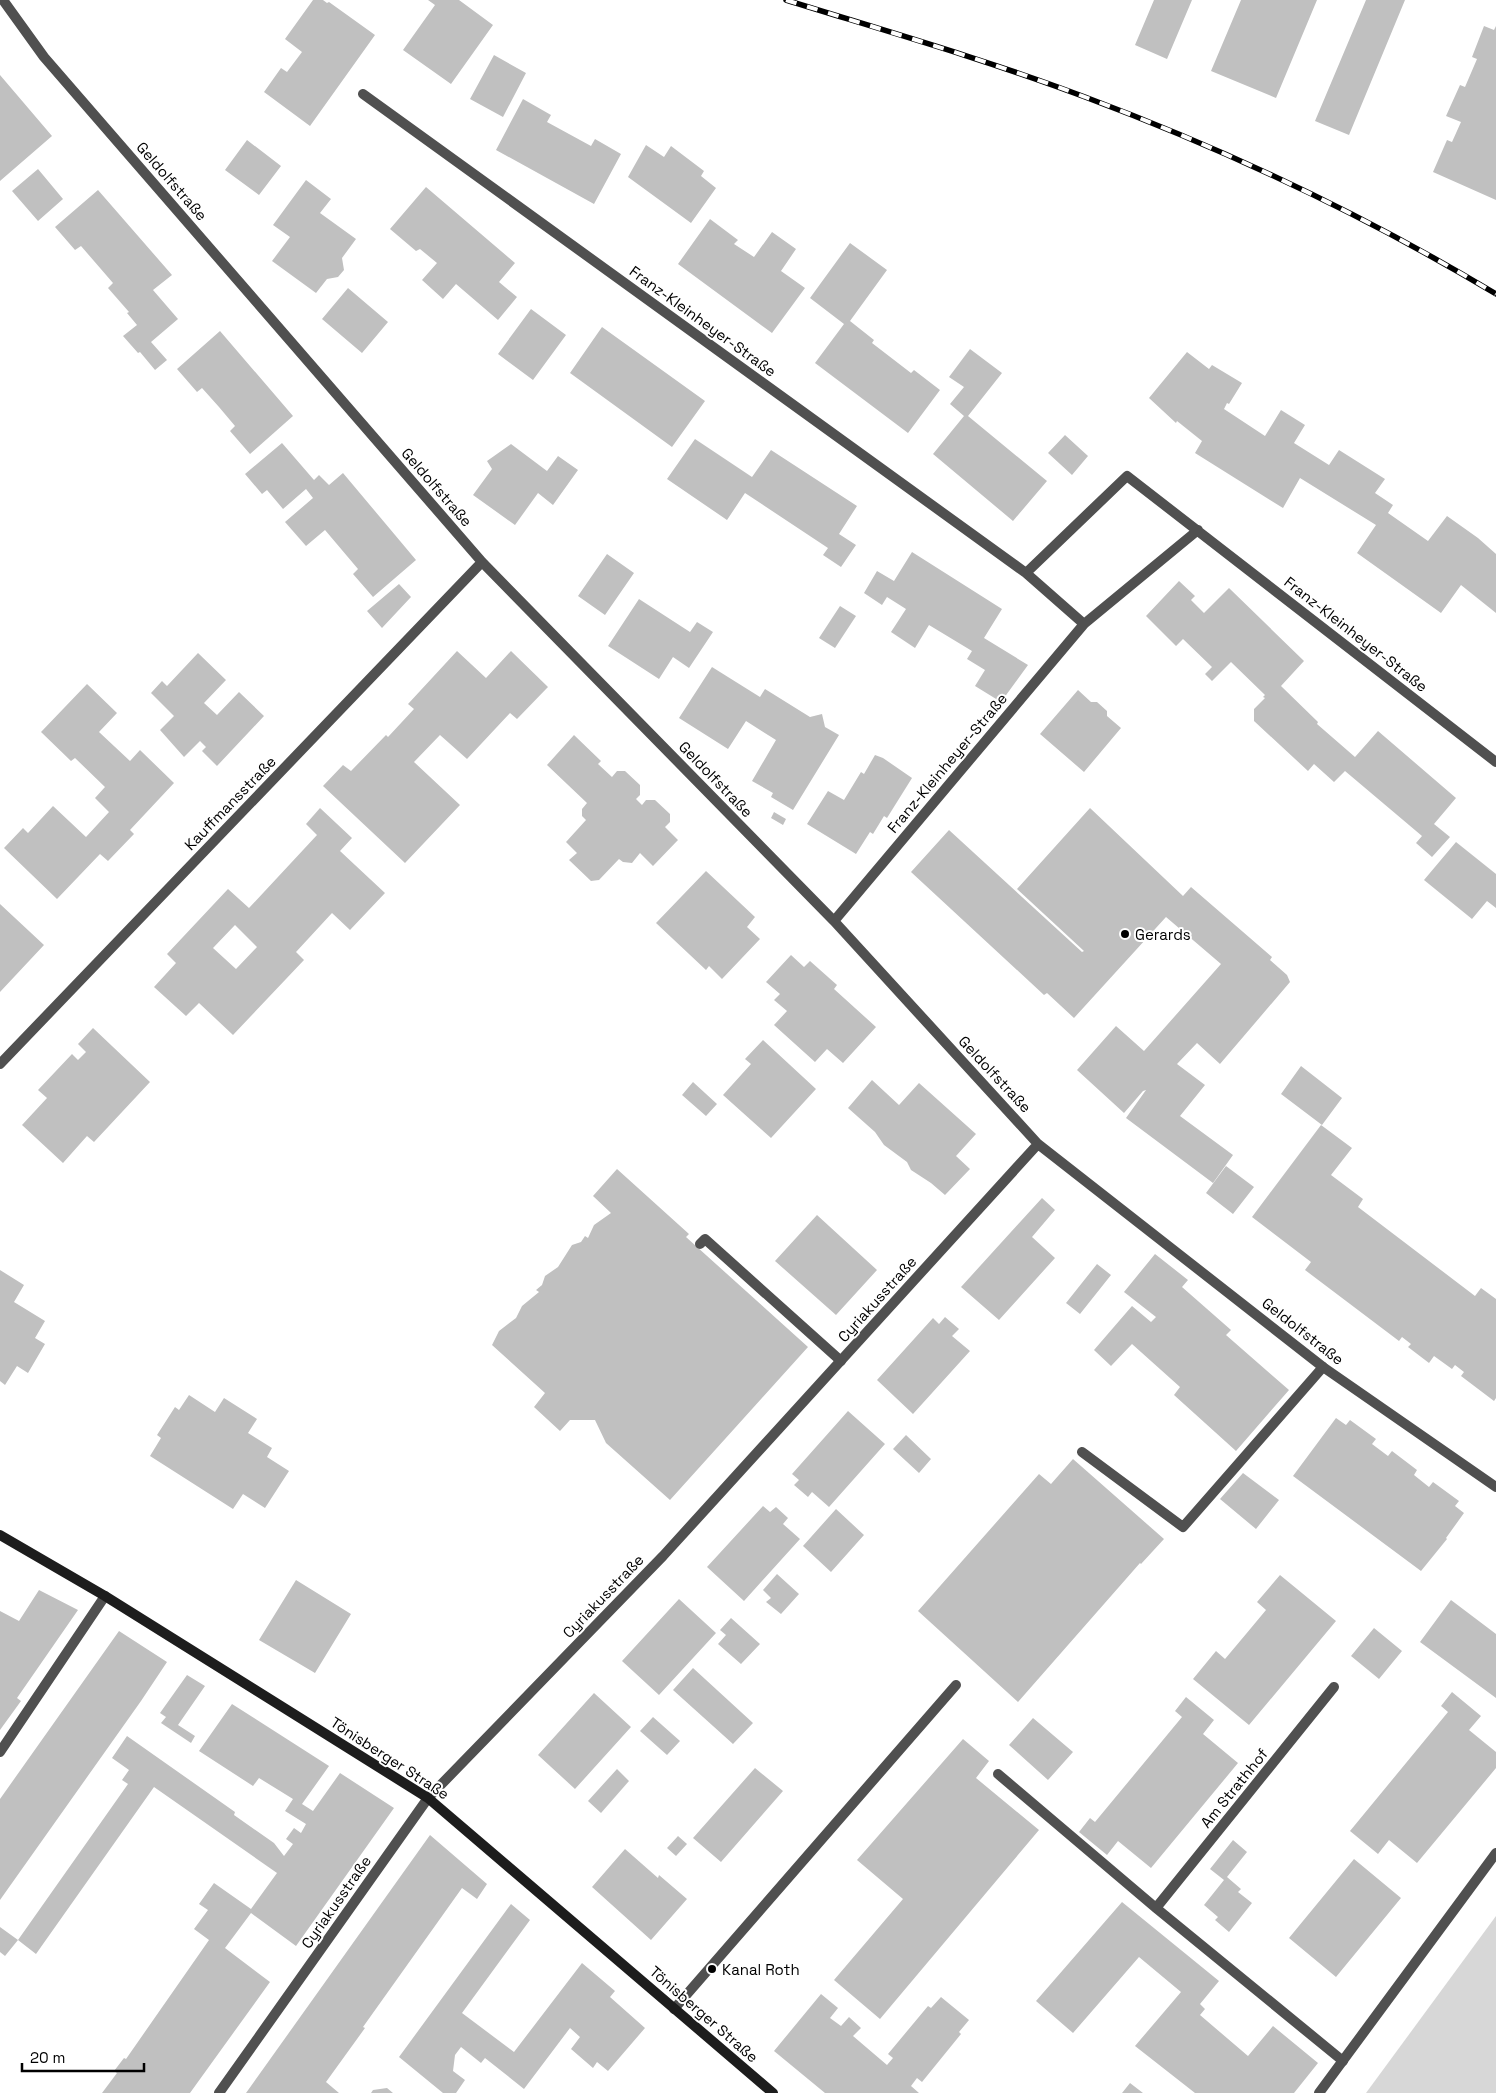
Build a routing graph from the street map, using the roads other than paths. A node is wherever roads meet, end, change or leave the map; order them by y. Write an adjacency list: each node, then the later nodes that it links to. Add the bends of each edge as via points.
1 (3, 0): 4 (street, Geldolfstraße, via 44,57)
2 (363, 94): 5 (street, Franz-Kleinheyer-Straße)
3 (1198, 530): 5 (street, Franz-Kleinheyer-Straße, via 1127,476); 6 (street, Franz-Kleinheyer-Straße); 7 (street, Franz-Kleinheyer-Straße)
4 (482, 562): 8 (street, Geldolfstraße); 9 (street, Kauffmansstraße)
5 (1026, 573): 6 (street, Franz-Kleinheyer-Straße)
6 (1084, 624): 8 (street, Franz-Kleinheyer-Straße)
7 (1496, 762)
8 (834, 921): 10 (street, Geldolfstraße)
9 (0, 1064)
10 (1038, 1144): 12 (street, Cyriakusstraße); 13 (street, Geldolfstraße)
11 (700, 1244): 12 (street, via 704,1238)
12 (841, 1360): 22 (street, Cyriakusstraße, via 663,1556)
13 (1323, 1367): 14 (street, via 1182,1527); 15 (street, Geldolfstraße)
14 (1082, 1452)
15 (1496, 1487)
16 (0, 1535): 17 (street, Tönisberger Straße)
17 (105, 1596): 20 (street); 22 (street, Tönisberger Straße)
18 (956, 1685): 25 (street)
19 (1334, 1687): 24 (street, Am Strathhof)
20 (0, 1752)
21 (998, 1774): 24 (street)
22 (428, 1798): 25 (street, Tönisberger Straße); 27 (street, Cyriakusstraße)
23 (1496, 1853): 26 (street)
24 (1156, 1908): 26 (street)
25 (674, 2008): 28 (street, Tönisberger Straße)
26 (1343, 2061): 29 (street)
27 (219, 2093)
28 (773, 2093)
29 (1319, 2093)

